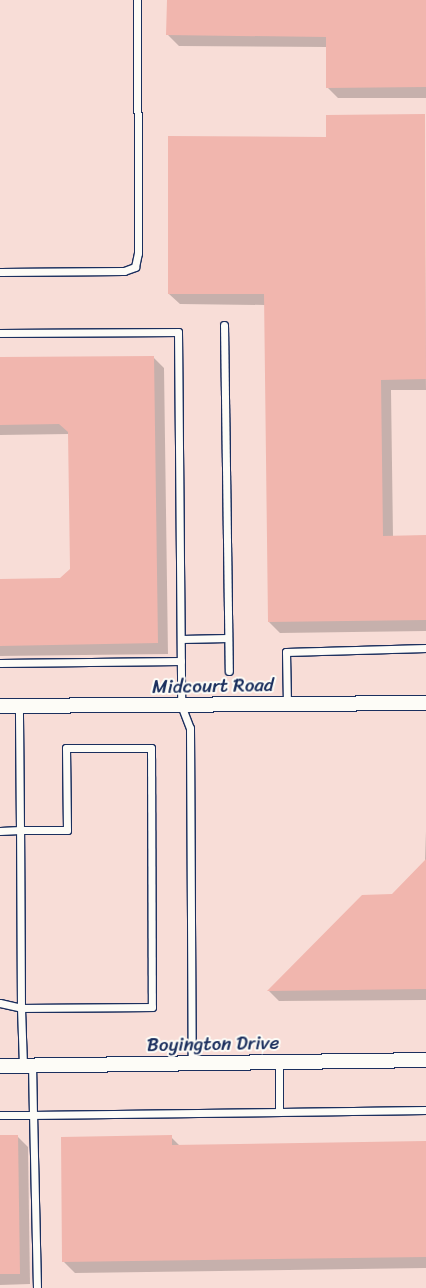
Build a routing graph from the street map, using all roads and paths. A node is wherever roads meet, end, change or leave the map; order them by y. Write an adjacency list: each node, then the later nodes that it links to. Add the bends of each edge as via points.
1 (137, 0): 2 (lane, via 138,253 135,266 124,271)
2 (0, 272)
3 (224, 325): 5 (lane)
4 (0, 333): 6 (lane, via 178,332)
5 (228, 638): 6 (lane); 10 (lane)
6 (181, 639): 8 (lane)
7 (426, 648): 12 (lane, via 286,652)
8 (181, 661): 9 (lane); 13 (lane)
9 (0, 663)
10 (229, 671)
11 (426, 703): 12 (street, Midcourt Road)
12 (287, 704): 13 (street, Midcourt Road)
13 (181, 705): 15 (street, Midcourt Road); 22 (lane, via 190,728)
14 (0, 706): 15 (street, Midcourt Road)
15 (19, 706): 16 (lane)
16 (20, 830): 17 (lane); 19 (lane); 19 (lane, via 67,830 66,748 151,748 152,1007)
17 (0, 831)
18 (0, 1003): 19 (lane)
19 (20, 1008): 23 (lane)
20 (426, 1060): 21 (street, Boyington Drive)
21 (279, 1062): 22 (street, Boyington Drive); 26 (lane)
22 (192, 1063): 23 (street, Boyington Drive)
23 (27, 1065): 24 (street, Boyington Drive); 28 (lane)
24 (0, 1066)
25 (426, 1110): 26 (lane)
26 (279, 1112): 28 (lane)
27 (0, 1115): 28 (lane)
28 (33, 1115): 29 (lane)
29 (37, 1288)

